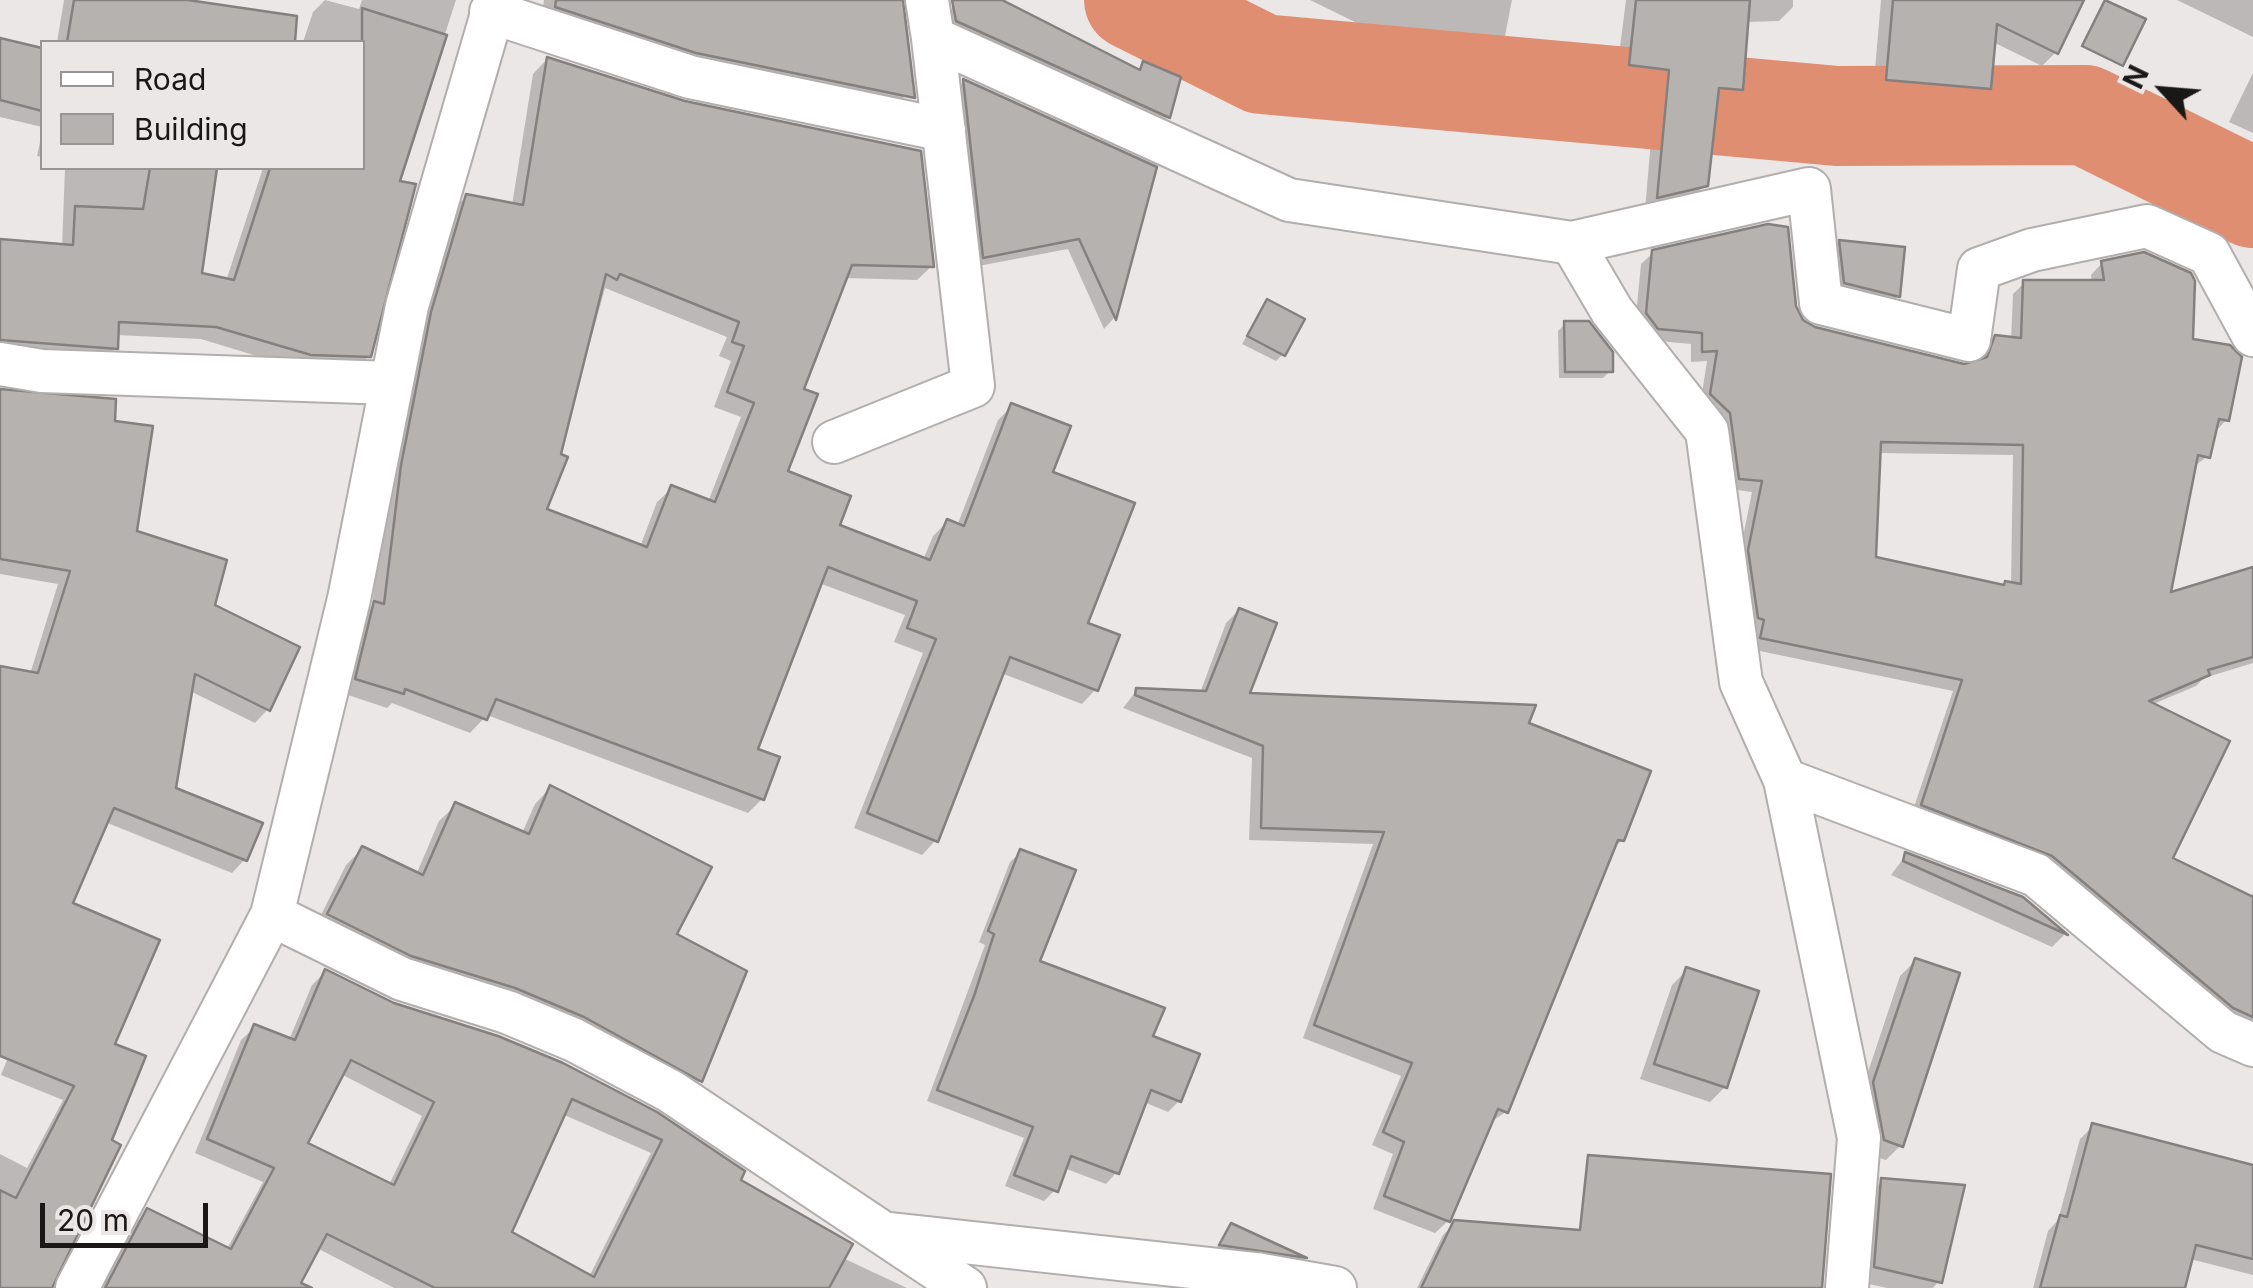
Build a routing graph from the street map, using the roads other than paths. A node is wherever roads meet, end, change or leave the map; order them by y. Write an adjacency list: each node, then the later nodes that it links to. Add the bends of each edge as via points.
1 (493, 6): 3 (street, via 690,77); 7 (street)
2 (930, 19): 3 (street); 4 (street, via 1290,200)
3 (944, 130): 8 (street, via 973,386)
4 (1572, 243): 5 (street, via 1809,189 1821,303 1969,340 1980,269 2032,250 2146,226 2209,254); 9 (street, via 1612,310 1707,431 1741,682)
5 (2253, 335)
6 (0, 364): 7 (street)
7 (391, 383): 10 (street)
8 (834, 442)
9 (1785, 780): 11 (street, via 2036,875 2223,1032); 16 (street, via 1859,1138)
10 (272, 916): 12 (street, via 402,978 574,1040 670,1090); 13 (street)
11 (2253, 1045)
12 (886, 1234): 14 (street); 15 (street)
13 (77, 1288)
14 (964, 1288)
15 (1335, 1288)
16 (1847, 1288)

